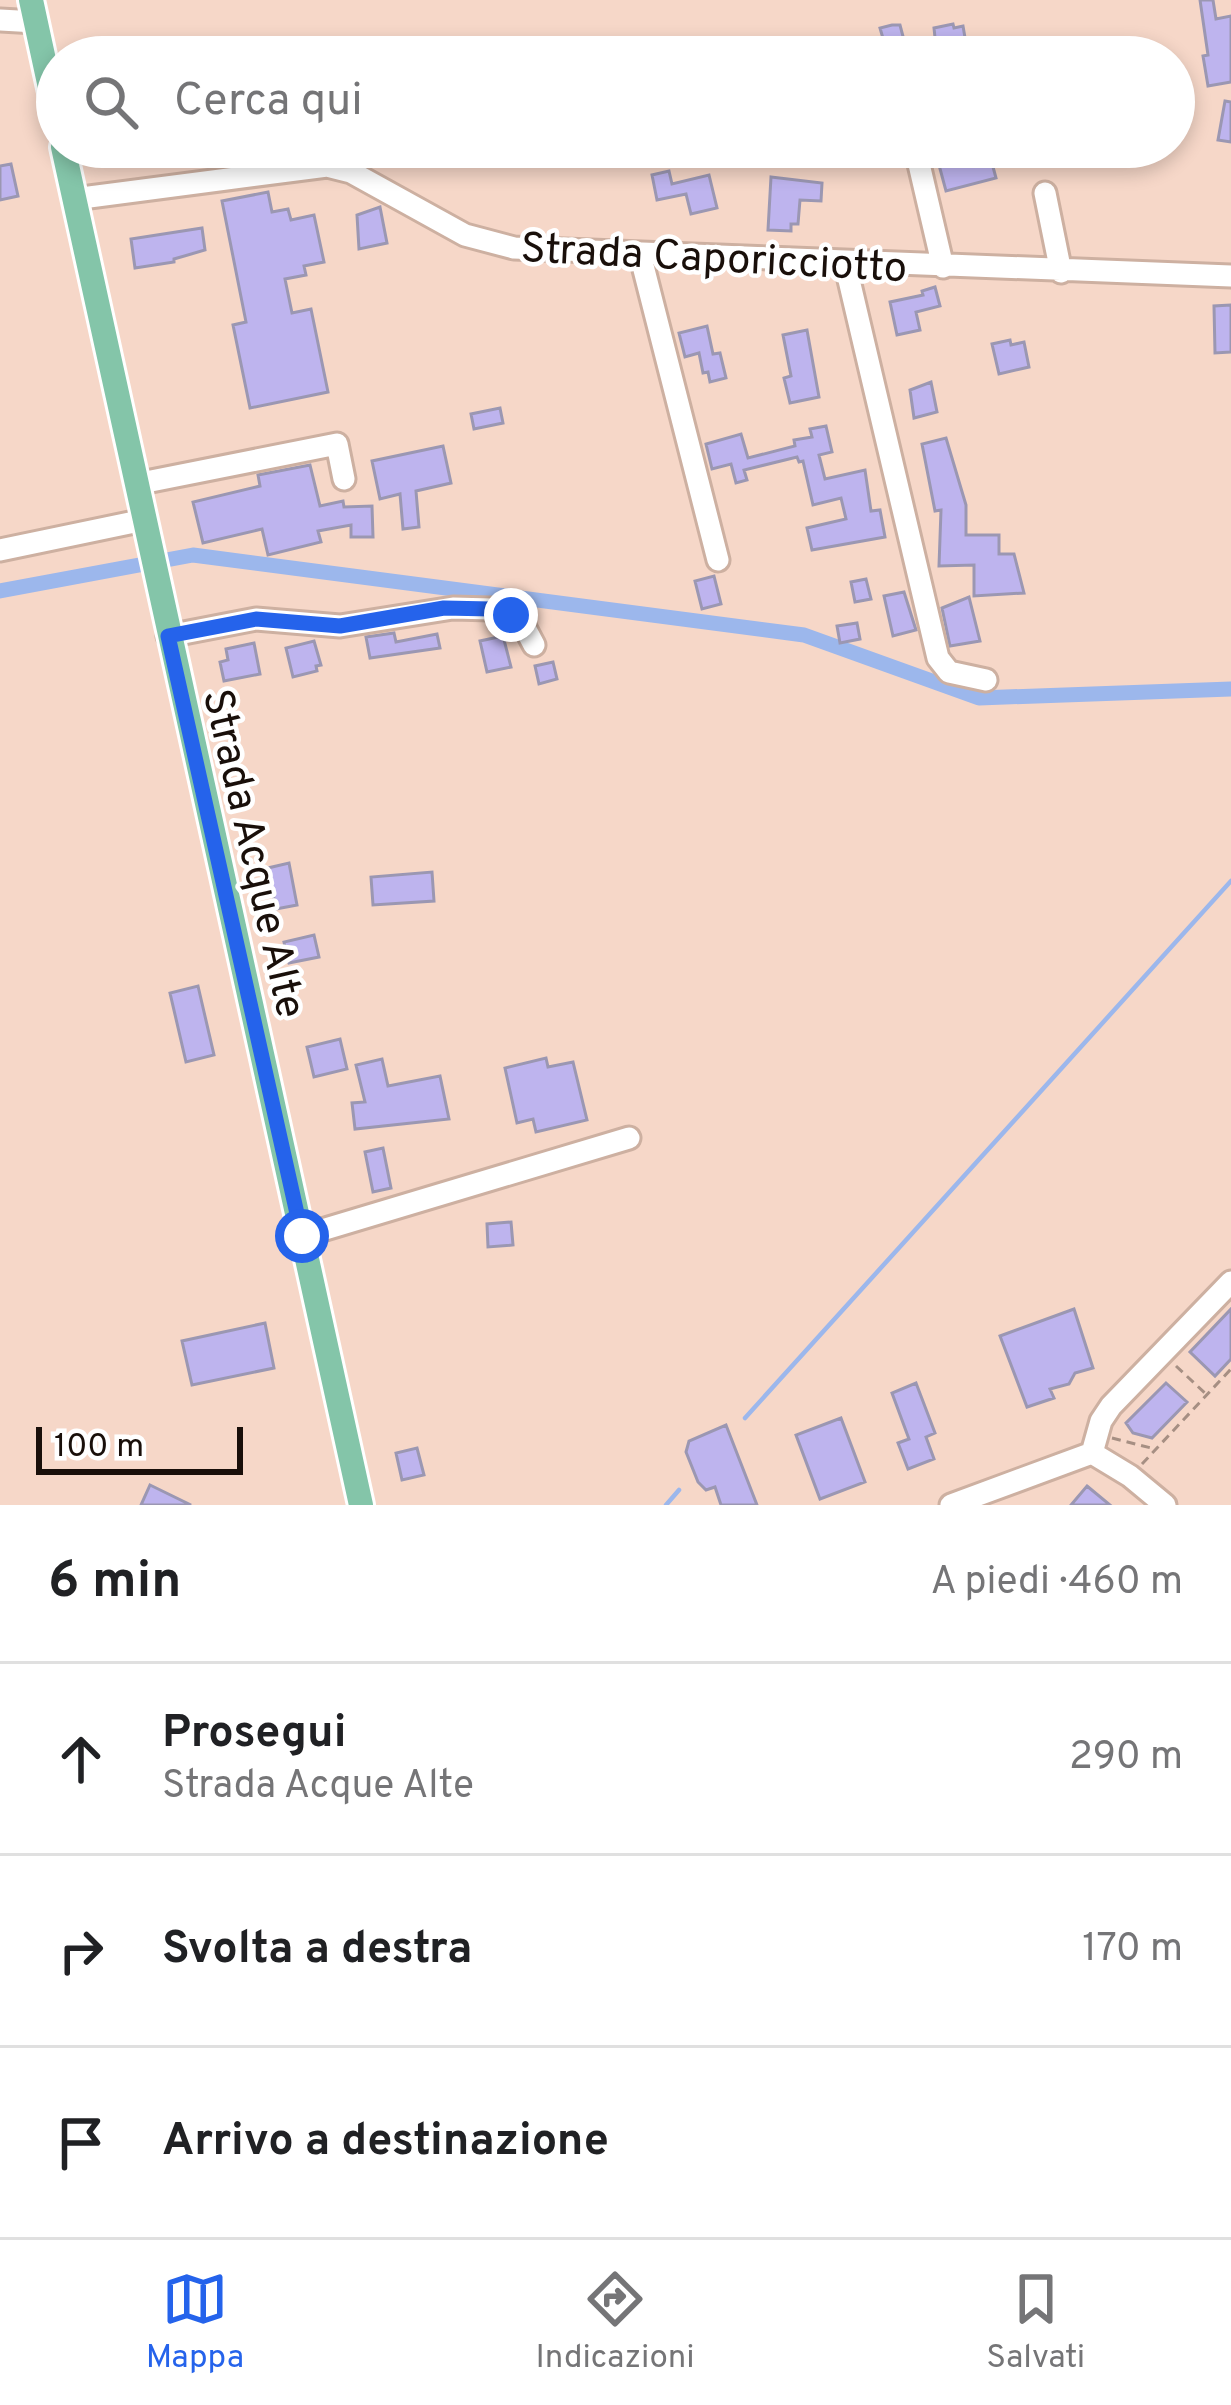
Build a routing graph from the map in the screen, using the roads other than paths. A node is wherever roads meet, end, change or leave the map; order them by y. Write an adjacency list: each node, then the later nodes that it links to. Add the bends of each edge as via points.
1 (33, 11): 2 (street)
2 (0, 20)
3 (67, 168): 8 (main road, Strada Acque Alte)
4 (312, 168): 8 (street, Strada Caporicciotto)
5 (335, 168): 9 (street, Strada Caporicciotto, via 488,243)
6 (920, 168): 11 (street)
7 (1045, 193): 12 (street)
8 (74, 199): 15 (main road, Strada Acque Alte)
9 (640, 254): 10 (street, Strada Caporicciotto); 18 (street)
10 (845, 263): 11 (street, Strada Caporicciotto); 21 (street, via 938,658 949,672)
11 (943, 267): 12 (street, Strada Caporicciotto)
12 (1061, 272): 13 (street, Strada Caporicciotto)
13 (1231, 276)
14 (344, 478): 15 (street, via 337,444)
15 (136, 484): 16 (main road, Strada Acque Alte)
16 (144, 520): 17 (street); 19 (main road, Strada Acque Alte)
17 (0, 550)
18 (718, 560)
19 (168, 636): 20 (street, via 256,619 348,625 458,608 511,615); 23 (main road, Strada Acque Alte)
20 (534, 645)
21 (986, 680)
22 (629, 1138): 23 (street)
23 (302, 1236): 26 (main road, Strada Acque Alte)
24 (1231, 1282): 25 (street, via 1111,1406)
25 (1094, 1443): 27 (street); 28 (street)
26 (361, 1505)
27 (951, 1505)
28 (1165, 1505)

